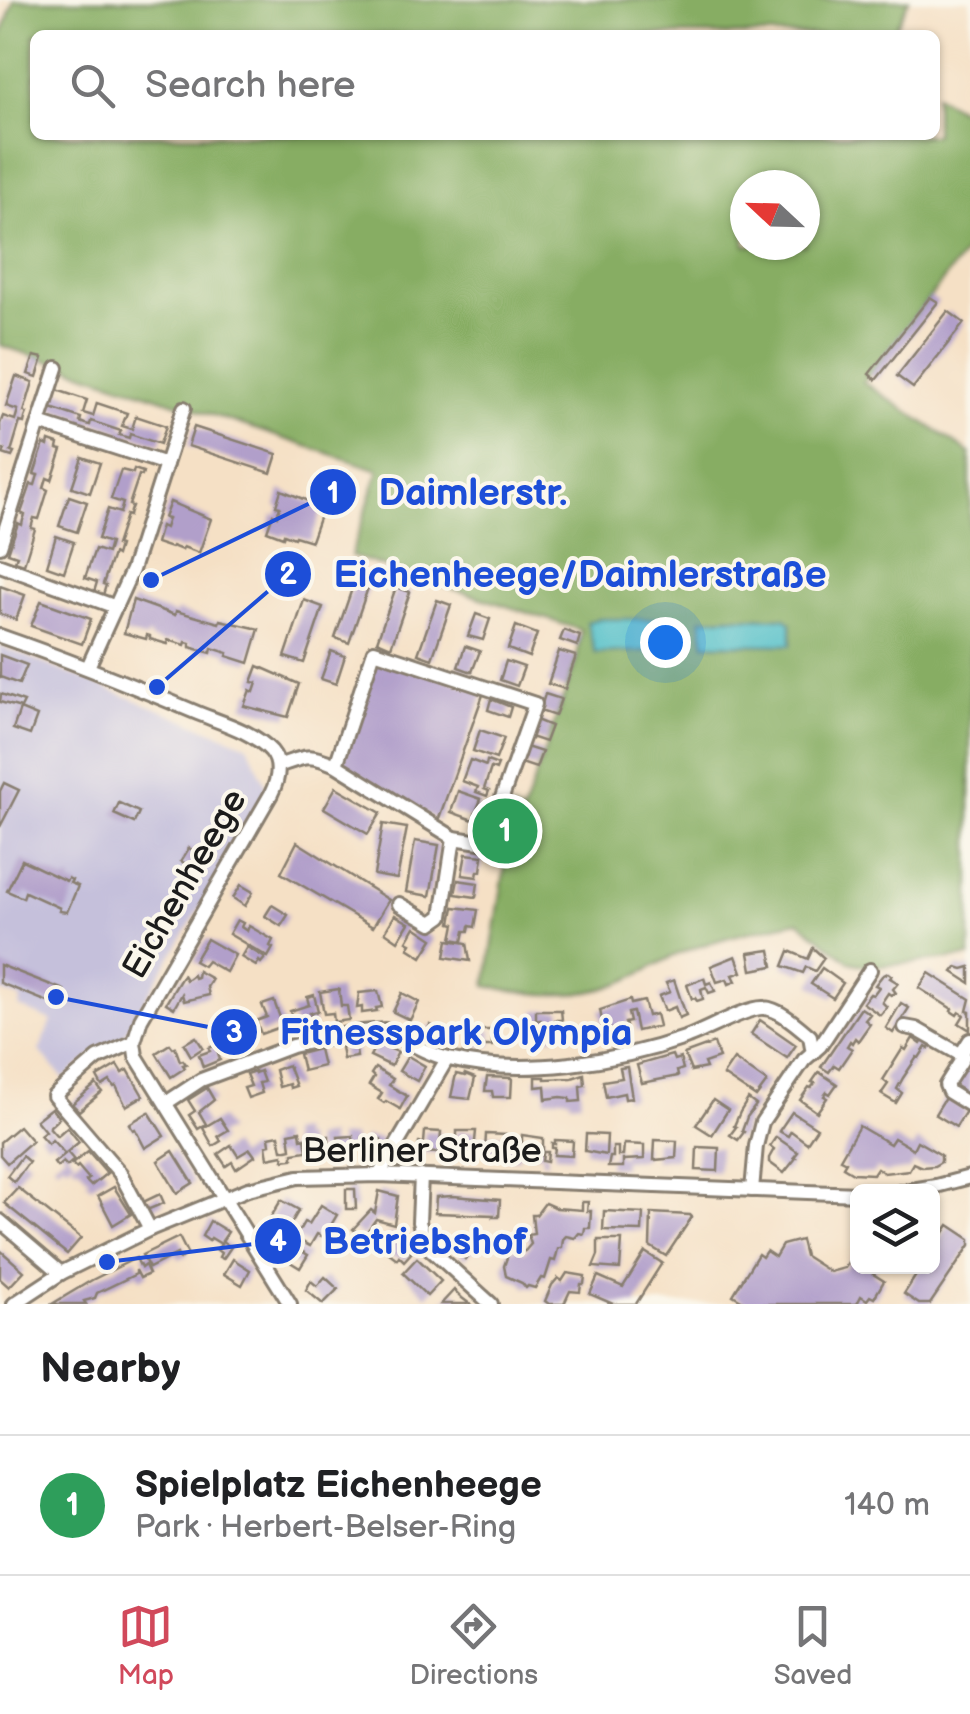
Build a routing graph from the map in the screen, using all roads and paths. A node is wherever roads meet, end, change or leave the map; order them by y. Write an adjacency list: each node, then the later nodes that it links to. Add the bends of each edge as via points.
1 (57, 368): 3 (street)
2 (184, 408): 4 (street)
3 (39, 423): 4 (street); 5 (street)
4 (166, 464): 7 (street)
5 (0, 546)
6 (0, 565): 7 (street)
7 (116, 608): 9 (street)
8 (0, 636): 9 (street, Eichenheege)
9 (88, 667): 11 (street, Eichenheege, via 255,738)
10 (336, 765): 11 (street, via 309,756); 12 (street); 12 (street, via 374,650 535,704 486,843)
11 (278, 766): 16 (street, Eichenheege, via 276,785)
12 (454, 838): 13 (street, via 442,916 432,923)
13 (399, 904)
14 (870, 970): 18 (street)
15 (906, 1026): 17 (street, via 955,1052)
16 (134, 1042): 20 (street); 30 (street, via 98,1058 54,1096 120,1173)
17 (966, 1046): 21 (street, via 946,1086)
18 (813, 1053): 19 (street, via 810,1036 765,1008 612,1057 524,1066); 26 (street, via 762,1122)
19 (446, 1059): 20 (street, via 385,1030 352,1033 292,1046 201,1080); 22 (street)
20 (166, 1103): 28 (street)
21 (970, 1105)
22 (379, 1175): 23 (street, Berliner Straße); 28 (street, Berliner Straße, via 298,1177)
23 (420, 1176): 26 (street, Berliner Straße); 34 (street, via 426,1245)
24 (970, 1177): 25 (street)
25 (940, 1185)
26 (752, 1190): 27 (street, Berliner Straße)
27 (850, 1194)
28 (224, 1198): 30 (street, Berliner Straße); 33 (street)
29 (0, 1222): 31 (street)
30 (150, 1228): 31 (street, Berliner Straße)
31 (60, 1273): 32 (street, Berliner Straße)
32 (20, 1302)
33 (290, 1304)
34 (491, 1304)

